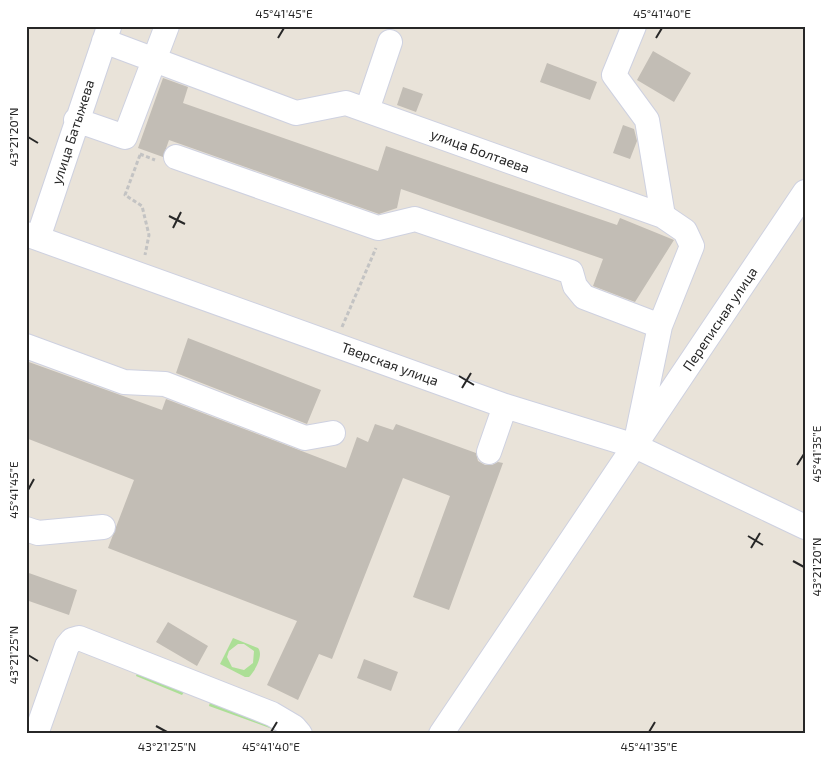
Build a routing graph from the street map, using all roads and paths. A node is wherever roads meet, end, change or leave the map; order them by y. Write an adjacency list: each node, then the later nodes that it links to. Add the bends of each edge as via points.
1 (167, 26): 5 (street)
2 (634, 26): 11 (street, via 614,75 647,120)
3 (106, 34): 5 (street, улица Болтаева); 7 (street, улица Батыжева)
4 (390, 42): 6 (street)
5 (154, 60): 6 (street, улица Болтаева, via 296,113 346,102); 8 (street)
6 (367, 110): 11 (street, улица Болтаева)
7 (76, 120): 8 (street); 13 (street, улица Батыжева)
8 (132, 146): 9 (path, via 163,162); 14 (path, via 126,195 142,206 149,235)
9 (176, 157): 12 (street)
10 (805, 192): 20 (street, Переписная улица)
11 (663, 216): 15 (street, улица Болтаева, via 685,231 692,246)
12 (378, 228): 15 (street, via 415,219 571,272 575,286 584,297); 16 (path, via 378,244 347,319)
13 (32, 236): 14 (street, Тверская улица)
14 (141, 275): 16 (street, Тверская улица)
15 (660, 326): 20 (street, улица Болтаева)
16 (333, 343): 18 (street, Тверская улица)
17 (26, 346): 19 (street, via 124,382 165,384 305,438)
18 (505, 406): 20 (street, Тверская улица); 21 (street)
19 (333, 433)
20 (635, 446): 23 (street, Тверская улица); 27 (street, Переписная улица)
21 (489, 452)
22 (103, 527): 24 (street, via 38,534)
23 (805, 527)
24 (26, 529)
25 (36, 734): 26 (street, via 66,646 79,638 272,714 294,726)
26 (300, 734)
27 (441, 734)

